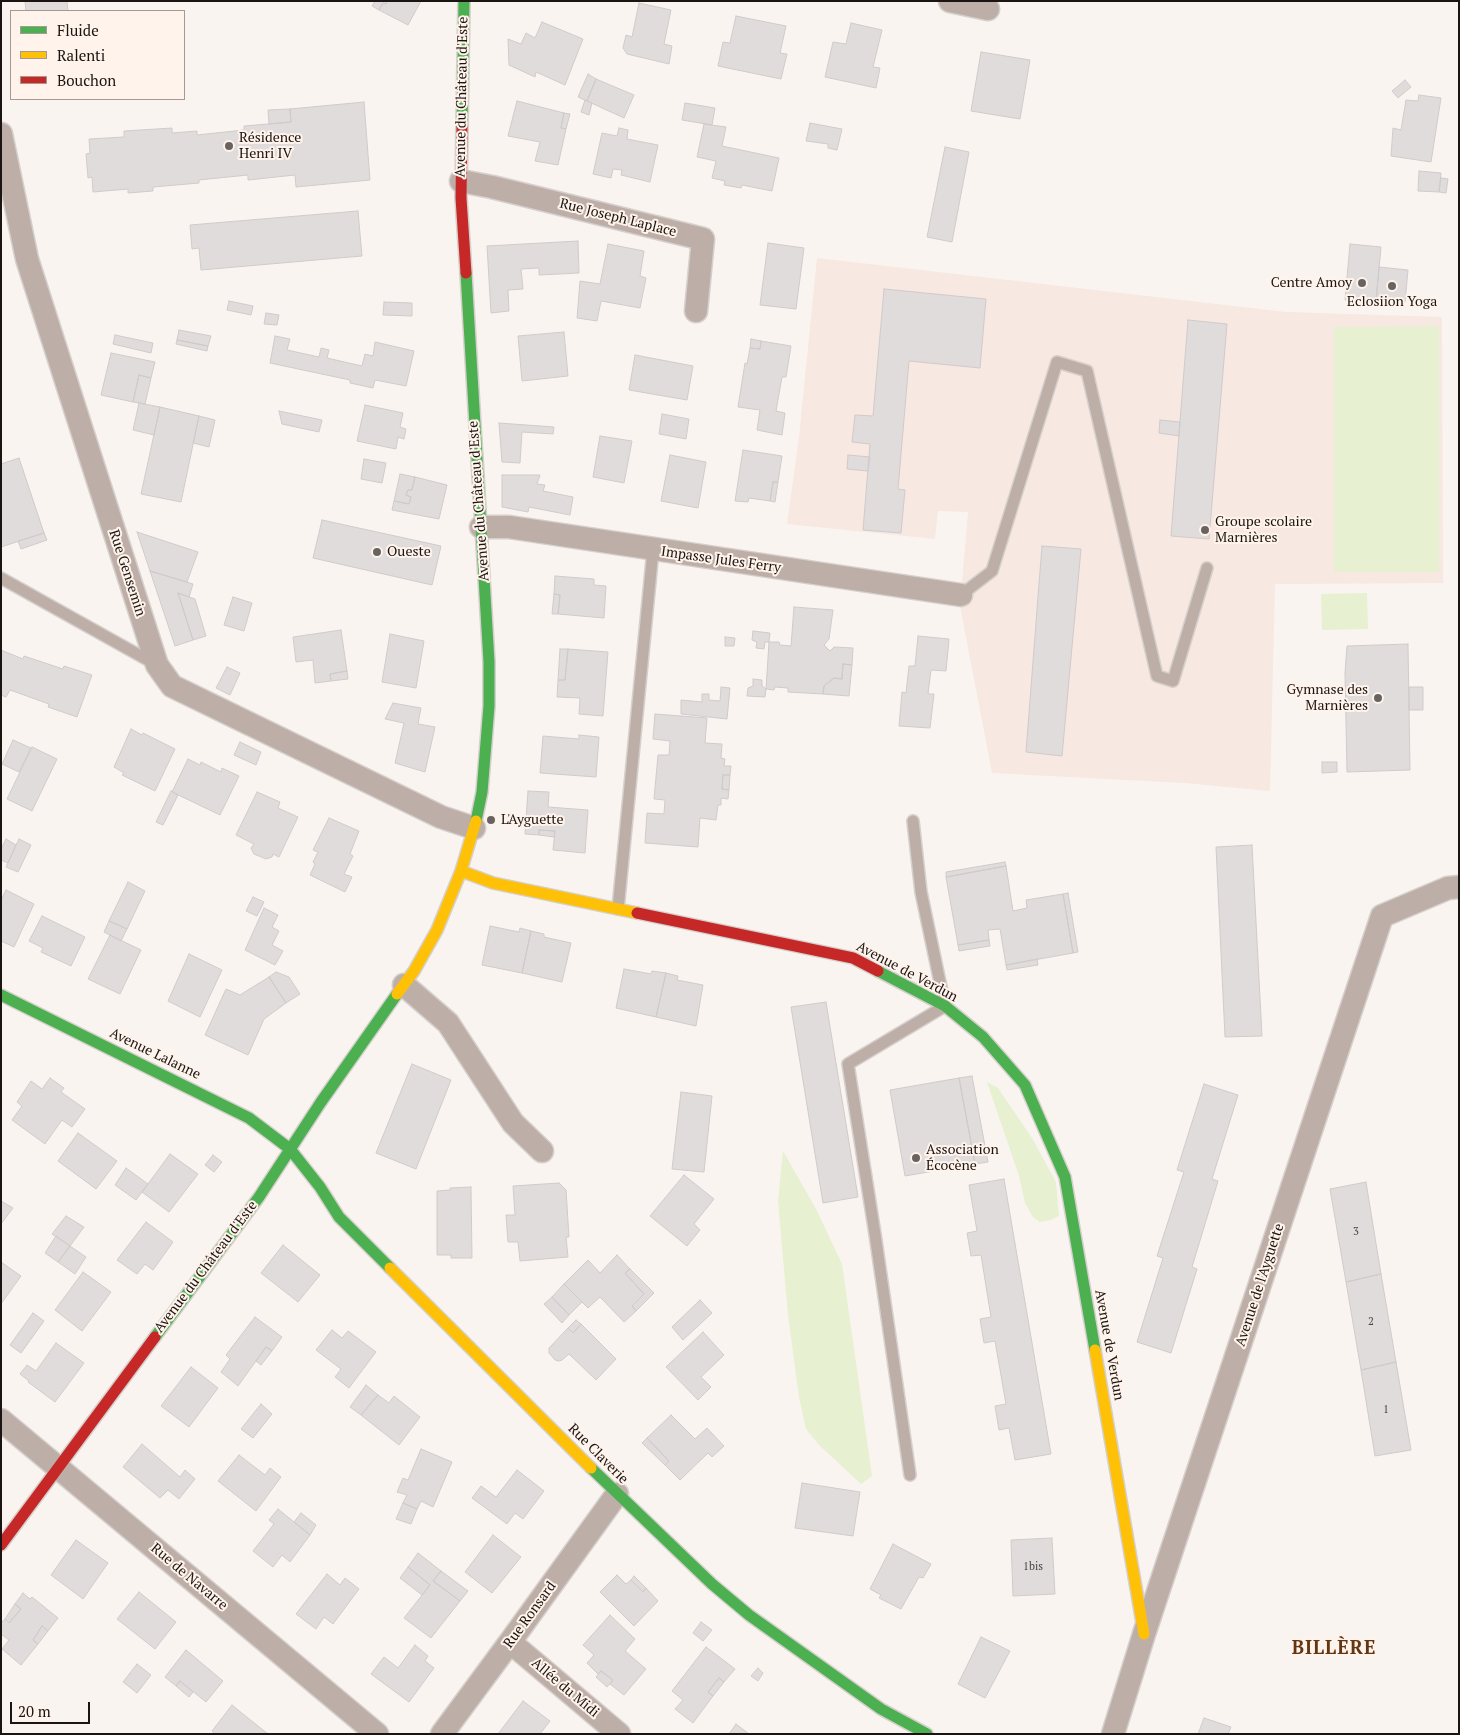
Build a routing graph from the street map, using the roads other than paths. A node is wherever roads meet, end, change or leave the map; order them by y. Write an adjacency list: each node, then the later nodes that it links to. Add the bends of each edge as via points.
1 (464, 1): 5 (street, Avenue du Château d'Este)
2 (950, 1): 3 (street)
3 (988, 9)
4 (1, 134): 12 (street, Rue Gensemin, via 27,259)
5 (461, 181): 6 (street, Rue Joseph Laplace, via 703,239); 7 (street, Avenue du Château d'Este)
6 (696, 311)
7 (481, 527): 8 (street, Impasse Jules Ferry, via 509,527); 14 (street, Avenue du Château d'Este, via 489,706 482,792)
8 (653, 550): 11 (street, Impasse Jules Ferry); 17 (lane)
9 (1208, 568): 11 (lane, via 1172,681 1157,676 1087,372 1057,362 992,571)
10 (1, 578): 12 (lane)
11 (961, 595)
12 (156, 665): 14 (street, Rue Gensemin, via 172,686 441,817)
13 (913, 821): 20 (lane, via 921,892)
14 (474, 828): 15 (street, Avenue du Château d'Este)
15 (461, 871): 17 (street, Avenue de Verdun, via 494,883); 18 (street, Avenue du Château d'Este, via 436,930)
16 (1459, 888): 28 (street, Avenue de l'Ayguette, via 1448,888 1382,916)
17 (618, 909): 20 (street, Avenue de Verdun, via 853,958)
18 (404, 985): 21 (street, Avenue du Château d'Este); 22 (street, via 448,1023 513,1124)
19 (1, 995): 21 (street, Avenue Lalanne, via 249,1118)
20 (945, 1006): 25 (lane, via 848,1064); 28 (street, Avenue de Verdun, via 983,1037 1025,1085 1065,1177)
21 (290, 1149): 24 (street, Avenue du Château d'Este, via 259,1197); 26 (street, Rue Claverie, via 339,1217)
22 (542, 1151)
23 (1, 1420): 24 (street, Rue de Navarre)
24 (56, 1467): 27 (street, Avenue du Château d'Este); 30 (street, Rue de Navarre)
25 (910, 1475)
26 (617, 1494): 29 (street, Rue Ronsard); 33 (street, Rue Claverie, via 749,1615 881,1709)
27 (1, 1545)
28 (1144, 1634): 34 (street, Avenue de l'Ayguette)
29 (510, 1642): 31 (street, Rue Ronsard); 32 (street, Allée du Midi)
30 (377, 1734)
31 (442, 1734)
32 (619, 1734)
33 (927, 1734)
34 (1113, 1734)

